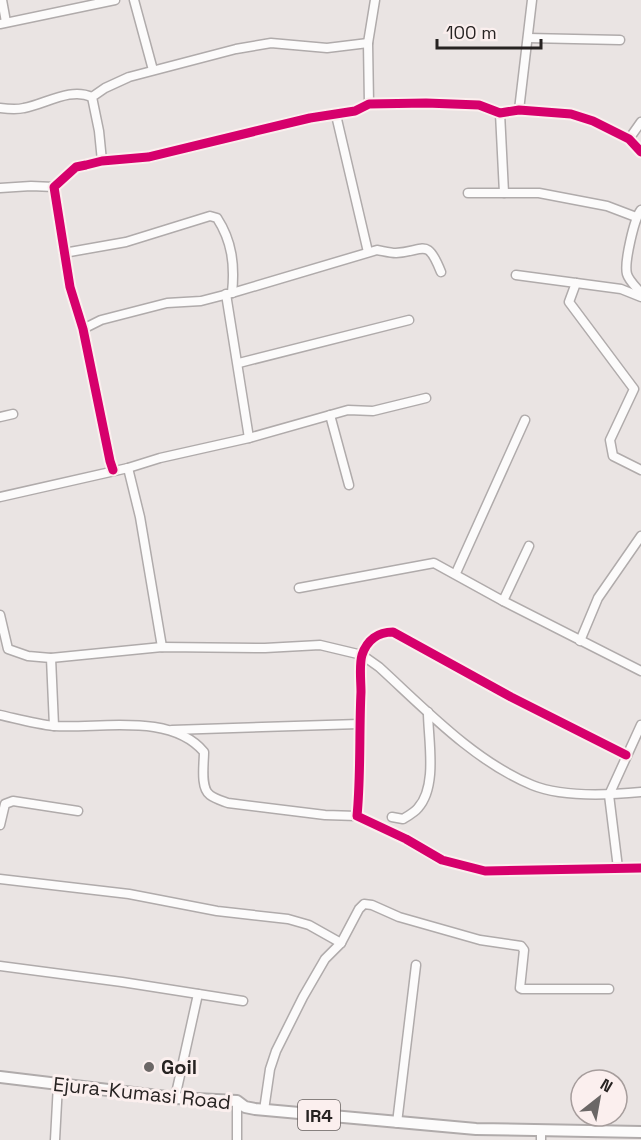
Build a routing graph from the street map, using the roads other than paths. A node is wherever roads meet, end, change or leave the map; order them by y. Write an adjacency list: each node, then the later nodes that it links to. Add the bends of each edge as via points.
1 (2, 0): 6 (street)
2 (115, 0): 6 (street)
3 (134, 0): 10 (street)
4 (375, 0): 9 (street)
5 (532, 0): 7 (street)
6 (3, 23)
7 (528, 38): 8 (street); 14 (street)
8 (620, 40)
9 (368, 43): 10 (street, via 327,48 271,43); 12 (street)
10 (153, 70): 11 (street, via 129,77)
11 (92, 97): 13 (street, via 71,94 20,109); 20 (street)
12 (369, 104): 15 (street, via 479,105); 16 (street)
13 (0, 108)
14 (519, 110): 15 (street); 18 (street, via 570,114)
15 (500, 112): 24 (street)
16 (336, 115): 20 (street, via 148,157); 26 (street)
17 (641, 122): 18 (street)
18 (628, 139): 19 (street)
19 (641, 152)
20 (102, 161): 22 (street, via 76,167)
21 (0, 188): 22 (street)
22 (54, 188): 27 (street)
23 (468, 193): 24 (street)
24 (504, 193): 25 (street, via 539,193)
25 (639, 213): 32 (street, via 626,264 627,276)
26 (368, 252): 28 (street, via 426,249); 31 (street)
27 (64, 253): 31 (street, via 126,242 210,216 223,226 233,255); 34 (street)
28 (441, 272)
29 (516, 275): 30 (street)
30 (576, 283): 32 (street); 44 (street, via 569,302 634,389 610,440 613,456)
31 (229, 293): 34 (street, via 201,301 166,303); 35 (street)
32 (641, 295)
33 (409, 320): 35 (street)
34 (83, 329): 43 (street)
35 (238, 363): 41 (street)
36 (426, 398): 38 (street, via 373,411 348,410)
37 (13, 414): 39 (street)
38 (330, 415): 41 (street); 45 (street)
39 (0, 417)
40 (525, 420): 49 (street)
41 (249, 438): 42 (street)
42 (128, 468): 43 (street); 54 (street)
43 (113, 470): 46 (street)
44 (641, 470)
45 (349, 486)
46 (0, 497)
47 (641, 536): 53 (street, via 598,598)
48 (529, 546): 51 (street)
49 (456, 573): 50 (street, via 434,562); 51 (street)
50 (299, 588)
51 (503, 601): 53 (street)
52 (0, 615): 55 (street)
53 (580, 641): 58 (street)
54 (162, 647): 56 (street, via 320,645); 57 (street)
55 (4, 650): 57 (street)
56 (362, 655): 59 (street); 61 (street); 65 (street, via 375,636 393,632)
57 (51, 658): 63 (street)
58 (641, 671)
59 (428, 712): 67 (street, via 480,756 532,785); 70 (street, via 431,775 425,793 419,808 403,819)
60 (0, 716): 63 (street)
61 (359, 724): 64 (street); 69 (street)
62 (641, 725): 65 (street)
63 (54, 726): 64 (street, via 139,725)
64 (165, 730): 69 (street, via 191,740 204,752 205,790 217,799)
65 (626, 755): 67 (street)
66 (641, 792): 67 (street)
67 (609, 795): 72 (street)
68 (78, 811): 71 (street, via 13,801 5,804)
69 (357, 816): 72 (street, via 442,860 484,871)
70 (392, 818)
71 (0, 825)
72 (618, 868): 73 (street)
73 (641, 868)
74 (0, 879): 75 (street, via 288,919 309,925)
75 (341, 943): 78 (street, via 359,909 364,904 372,905 480,940 521,946 522,989); 85 (street, via 326,959 303,997 276,1051)
76 (416, 965): 86 (street)
77 (0, 966): 79 (street)
78 (609, 989)
79 (198, 994): 80 (street); 83 (street)
80 (243, 1001)
81 (0, 1077): 82 (main road, Ejura-Kumasi Road / IR4)
82 (58, 1084): 83 (main road, Ejura-Kumasi Road / IR4); 89 (street)
83 (175, 1098): 84 (main road, Ejura-Kumasi Road / IR4)
84 (237, 1101): 85 (main road, Ejura-Kumasi Road / IR4, via 245,1107); 90 (street)
85 (264, 1110): 86 (main road, Ejura-Kumasi Road / IR4)
86 (397, 1123): 88 (main road, Ejura-Kumasi Road / IR4)
87 (641, 1132): 88 (main road, Ejura-Kumasi Road / IR4)
88 (541, 1135)
89 (55, 1140)
90 (237, 1140)

